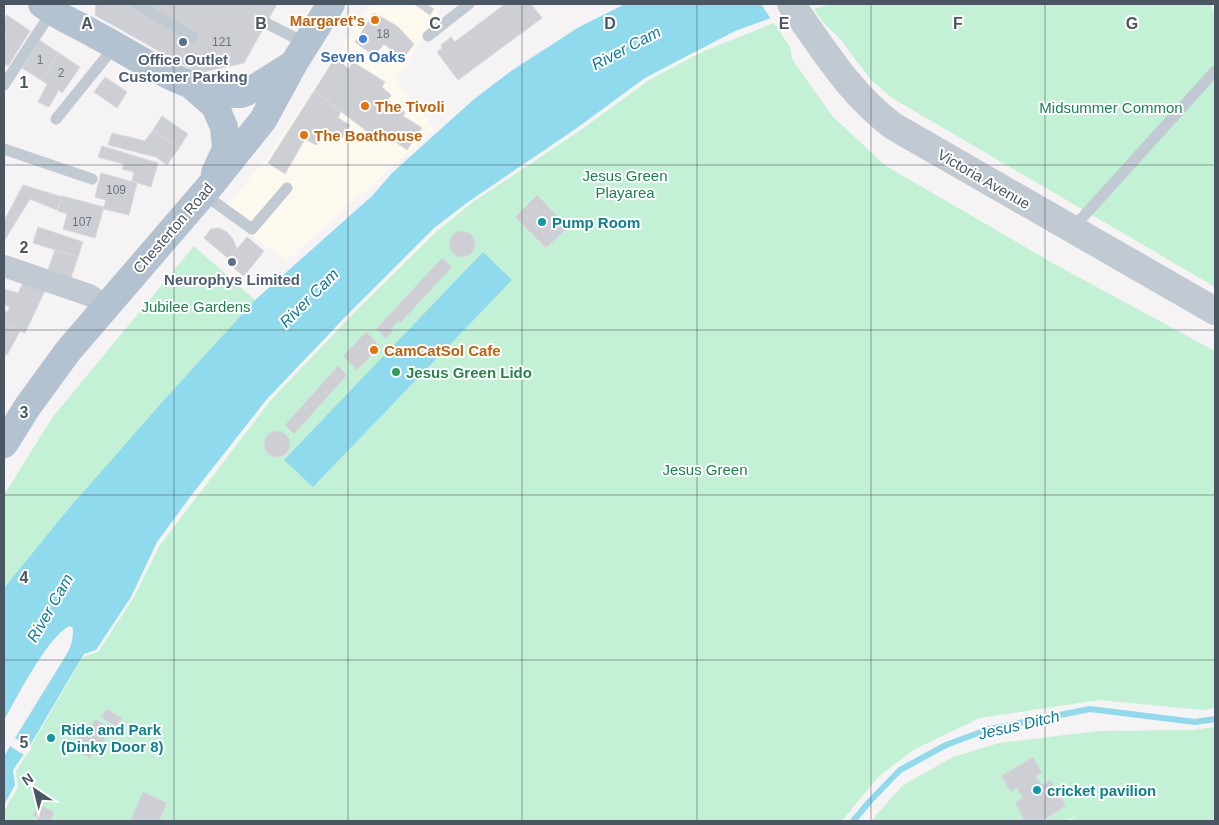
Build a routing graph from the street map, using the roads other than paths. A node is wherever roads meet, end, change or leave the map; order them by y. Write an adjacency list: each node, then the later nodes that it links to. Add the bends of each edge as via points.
1 (138, 4): 8 (lane)
2 (331, 4): 10 (main road, Chesterton Road)
3 (467, 4): 7 (lane)
4 (56, 6): 9 (main road, via 60,17); 12 (lane)
5 (798, 14): 19 (street, Victoria Avenue, via 848,84 879,116)
6 (266, 23): 10 (lane)
7 (428, 36)
8 (193, 37)
9 (105, 40): 13 (main road); 14 (lane)
10 (300, 54): 13 (main road, via 243,94 220,93); 18 (main road, Chesterton Road, via 263,120)
11 (1215, 71): 19 (lane)
12 (4, 85)
13 (192, 86): 18 (main road, via 215,106 224,127 226,149)
14 (56, 119)
15 (4, 149): 16 (lane)
16 (92, 179)
17 (287, 188): 18 (lane, via 252,229)
18 (206, 189): 21 (main road, Chesterton Road)
19 (1072, 229): 22 (street, Victoria Avenue)
20 (4, 266): 21 (street, via 89,295)
21 (106, 305): 23 (main road, Chesterton Road, via 68,351)
22 (1215, 311)
23 (4, 444)

